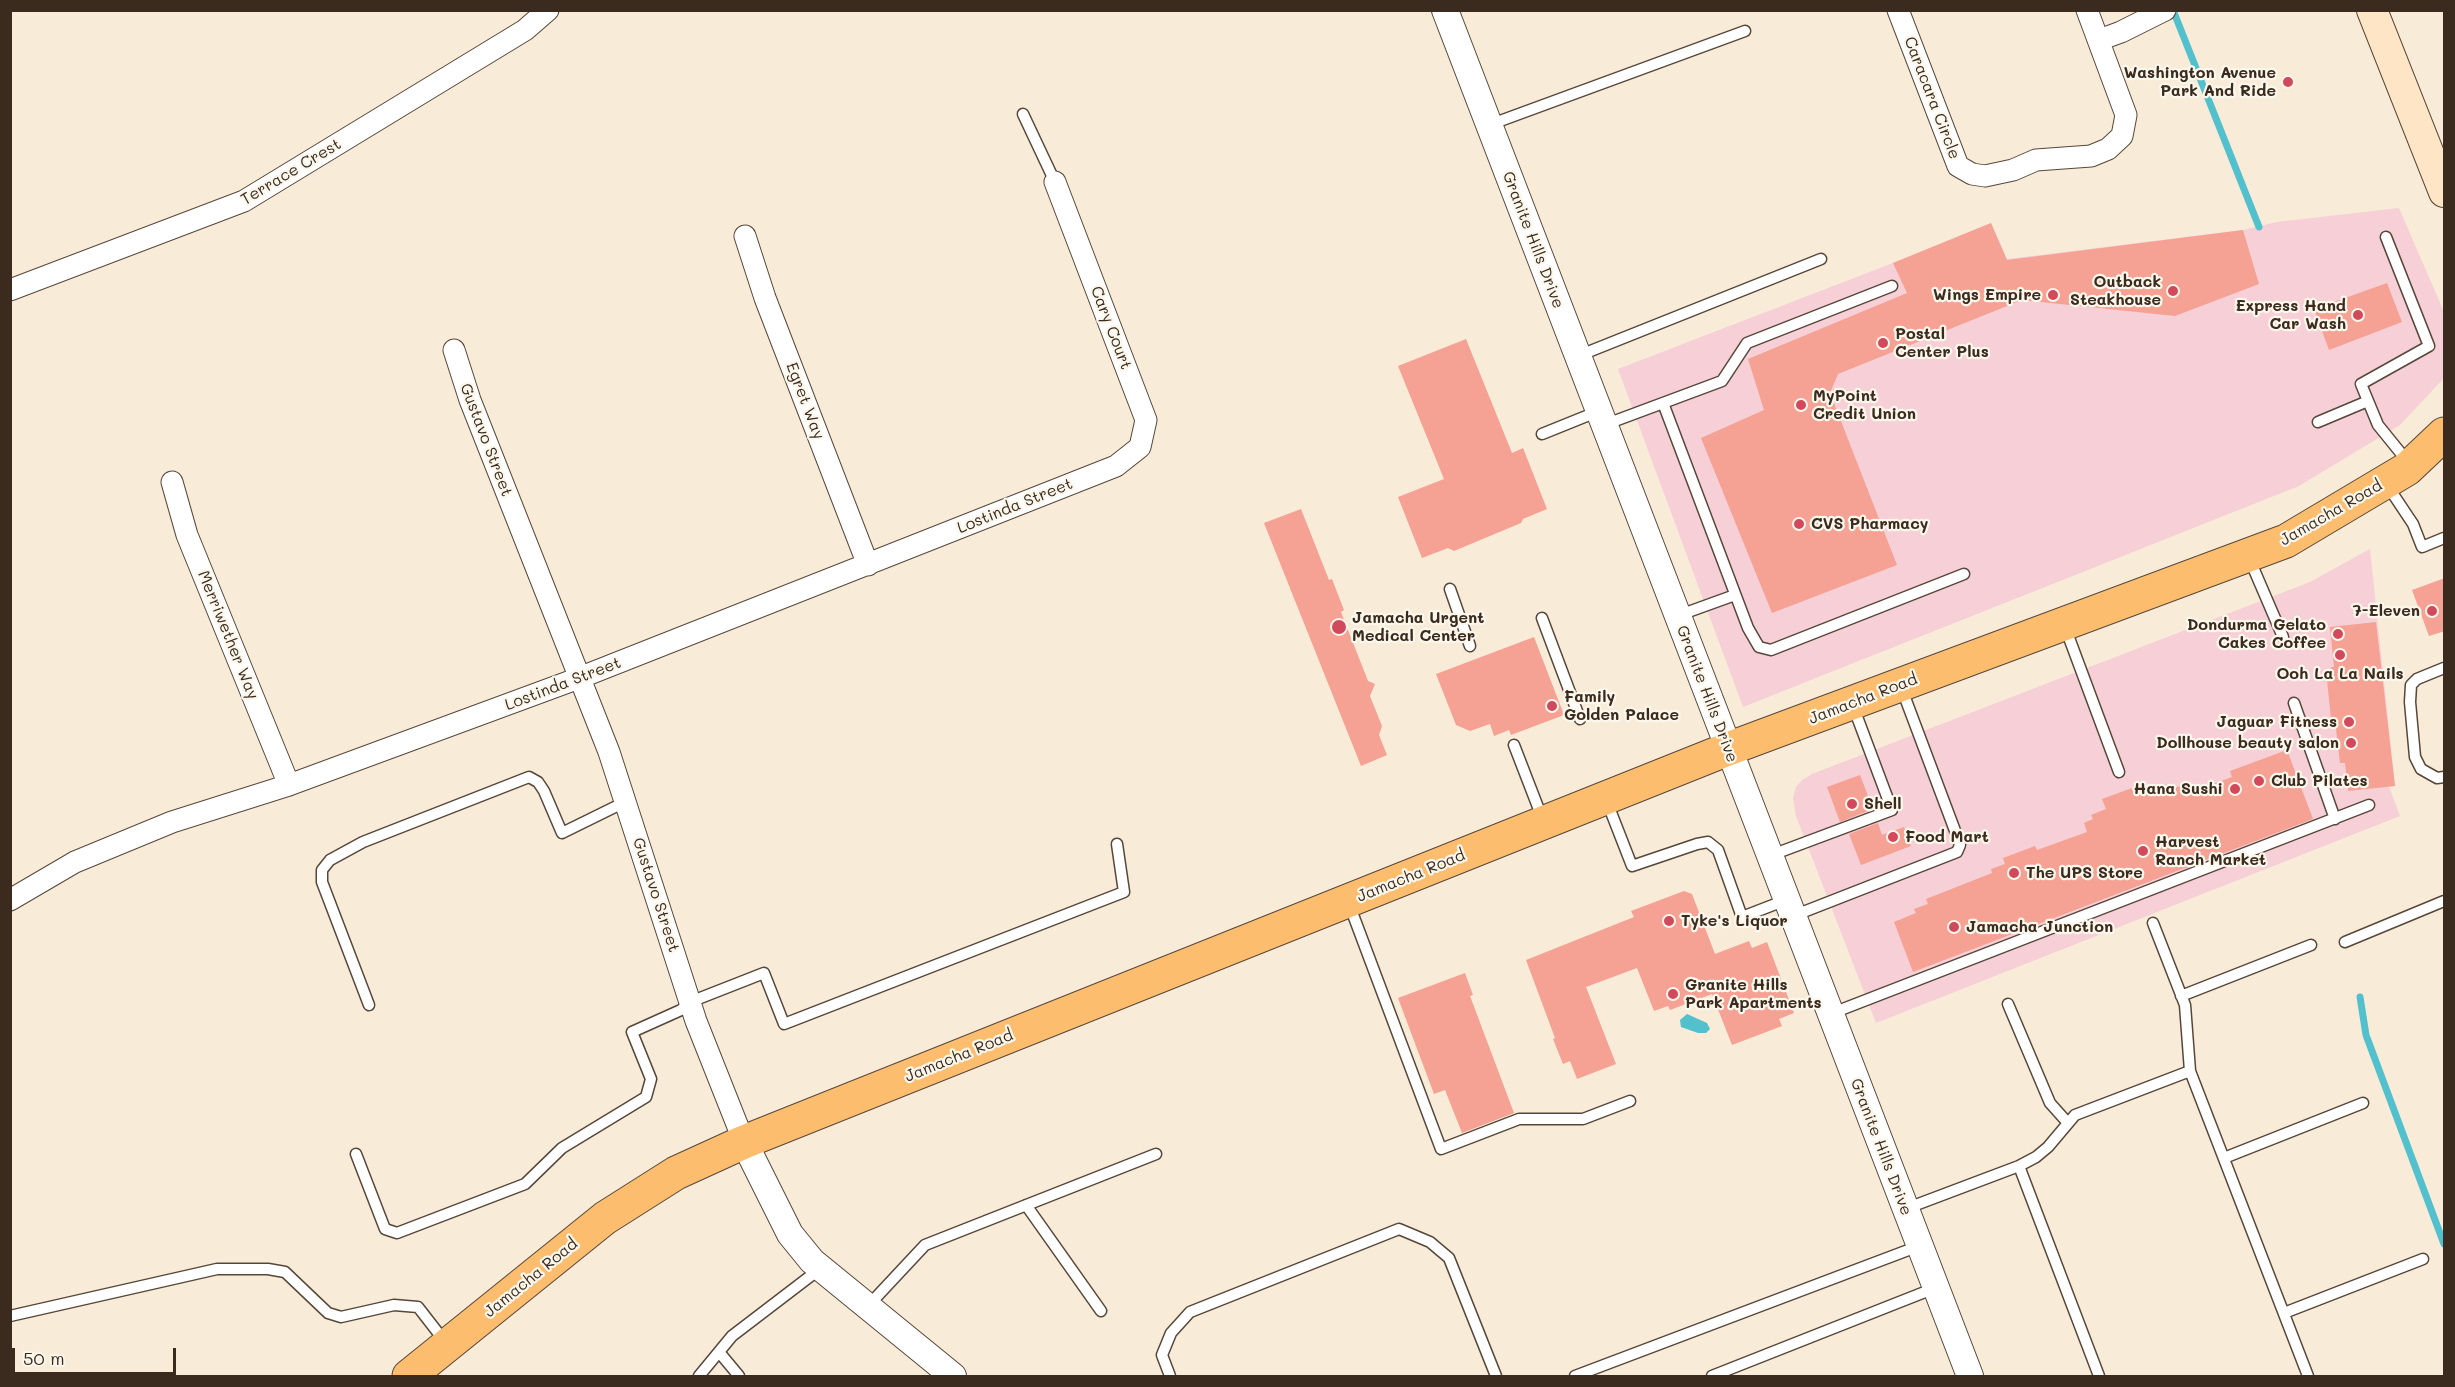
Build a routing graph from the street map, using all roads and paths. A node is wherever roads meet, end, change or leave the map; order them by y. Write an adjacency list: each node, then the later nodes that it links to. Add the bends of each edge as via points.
1 (548, 10): 17 (street, Terrace Crest, via 525,30 244,201)
2 (1445, 10): 10 (street, Granite Hills Drive)
3 (1898, 10): 8 (street, Caracara Circle, via 1958,166 1985,176 2036,160 2091,156 2108,149 2122,136 2126,116)
4 (2087, 10): 8 (street, Caracara Circle)
5 (2372, 10): 12 (main road)
6 (2164, 11): 8 (street)
7 (1745, 31): 10 (lane)
8 (2099, 40)
9 (1023, 114): 11 (lane)
10 (1489, 125): 19 (street, Granite Hills Drive)
11 (1055, 182): 26 (street, Cary Court, via 1146,420 1140,447)
12 (2445, 192)
13 (746, 236): 31 (street, Egret Way, via 765,298)
14 (2386, 237): 20 (lane, via 2429,346 2361,384)
15 (1821, 259): 19 (lane)
16 (1892, 286): 21 (lane, via 1747,343 1722,381)
17 (10, 290)
18 (454, 350): 41 (street, Gustavo Street)
19 (1578, 356): 22 (street, Granite Hills Drive)
20 (2368, 401): 23 (lane); 27 (lane)
21 (1663, 403): 22 (lane); 34 (lane)
22 (1601, 418): 24 (lane); 35 (street, Granite Hills Drive)
23 (2318, 422)
24 (1542, 434)
25 (2445, 434): 27 (main road, Jamacha Road)
26 (1116, 466): 31 (street, Lostinda Street)
27 (2398, 474): 29 (lane, via 2422,547); 30 (main road, Jamacha Road, via 2286,540)
28 (172, 482): 50 (street, Merriwether Way, via 187,535)
29 (2445, 538)
30 (2248, 555): 37 (main road, Jamacha Road); 38 (lane)
31 (868, 565): 41 (street, Lostinda Street)
32 (1964, 574): 34 (lane, via 1771,650 1755,643)
33 (1450, 589): 39 (lane)
34 (1736, 595): 35 (lane)
35 (1677, 616): 47 (street, Granite Hills Drive)
36 (1542, 618): 45 (lane)
37 (2064, 624): 42 (main road, Jamacha Road); 48 (lane)
38 (2283, 637)
39 (1470, 646)
40 (2445, 668): 49 (lane, via 2417,679 2411,685 2410,702 2415,757 2421,769 2437,778)
41 (579, 678): 50 (street, Lostinda Street); 52 (street, Gustavo Street)
42 (1900, 685): 43 (main road, Jamacha Road); 61 (lane, via 1957,836 1957,852)
43 (1852, 703): 47 (main road, Jamacha Road); 57 (lane, via 1892,810)
44 (2294, 703): 54 (lane)
45 (1580, 719)
46 (1514, 745): 55 (lane)
47 (1728, 749): 51 (main road, Jamacha Road); 57 (street, Granite Hills Drive)
48 (2119, 772)
49 (2445, 777)
50 (289, 785): 58 (street, Lostinda Street, via 172,822 75,862)
51 (1606, 799): 55 (main road, Jamacha Road); 61 (lane, via 1632,866 1708,842 1719,850 1742,916)
52 (625, 802): 66 (street, Gustavo Street); 68 (lane, via 562,833 544,791 529,777 340,853 322,870 322,882)
53 (2369, 805): 54 (lane)
54 (2335, 819): 69 (lane)
55 (1544, 823): 59 (main road, Jamacha Road)
56 (1117, 844): 66 (lane, via 1124,892 784,1024 764,973)
57 (1769, 856): 61 (street, Granite Hills Drive)
58 (10, 900)
59 (1348, 901): 71 (lane, via 1441,1149 1519,1119 1582,1119); 74 (main road, Jamacha Road)
60 (2445, 901): 63 (lane)
61 (1789, 908): 69 (street, Granite Hills Drive)
62 (2153, 923): 65 (lane)
63 (2345, 942)
64 (2311, 945): 65 (lane)
65 (2181, 996): 70 (lane)
66 (690, 1002): 74 (street, Gustavo Street); 75 (lane, via 632,1032 651,1079 646,1097 562,1148 525,1184 398,1233 385,1229)
67 (2008, 1004): 73 (lane, via 2050,1103)
68 (369, 1005)
69 (1830, 1014): 80 (street, Granite Hills Drive)
70 (2190, 1071): 73 (lane, via 2075,1114); 77 (lane)
71 (1630, 1101)
72 (2363, 1102): 77 (lane)
73 (2067, 1122): 78 (lane, via 2048,1147)
74 (744, 1142): 83 (street, Gustavo Street, via 790,1234); 89 (main road, Jamacha Road, via 676,1173 605,1218)
75 (356, 1154)
76 (1156, 1154): 79 (lane)
77 (2224, 1158): 87 (lane)
78 (2019, 1166): 80 (lane); 100 (lane)
79 (1026, 1205): 85 (lane, via 925,1245); 86 (lane)
80 (1905, 1209): 81 (street, Granite Hills Drive)
81 (1919, 1246): 84 (street, Granite Hills Drive); 97 (lane)
82 (2423, 1259): 87 (lane)
83 (821, 1268): 85 (street, Gustavo Street); 90 (lane, via 732,1336)
84 (1936, 1288): 98 (lane); 99 (street, Granite Hills Drive)
85 (867, 1306): 91 (street, Gustavo Street)
86 (1101, 1311)
87 (2283, 1313): 101 (lane)
88 (10, 1316): 89 (lane, via 217,1269 268,1269 285,1272 328,1313 341,1317 394,1305 418,1307)
89 (448, 1345): 92 (main road, Jamacha Road)
90 (719, 1352): 93 (lane); 94 (lane)
91 (945, 1374)
92 (409, 1377)
93 (699, 1377)
94 (739, 1377)
95 (1170, 1377): 96 (lane, via 1162,1354 1171,1333 1190,1312 1399,1229 1430,1242 1449,1258)
96 (1496, 1377)
97 (1575, 1377)
98 (1712, 1377)
99 (1970, 1377)
100 (2099, 1377)
101 (2308, 1377)

